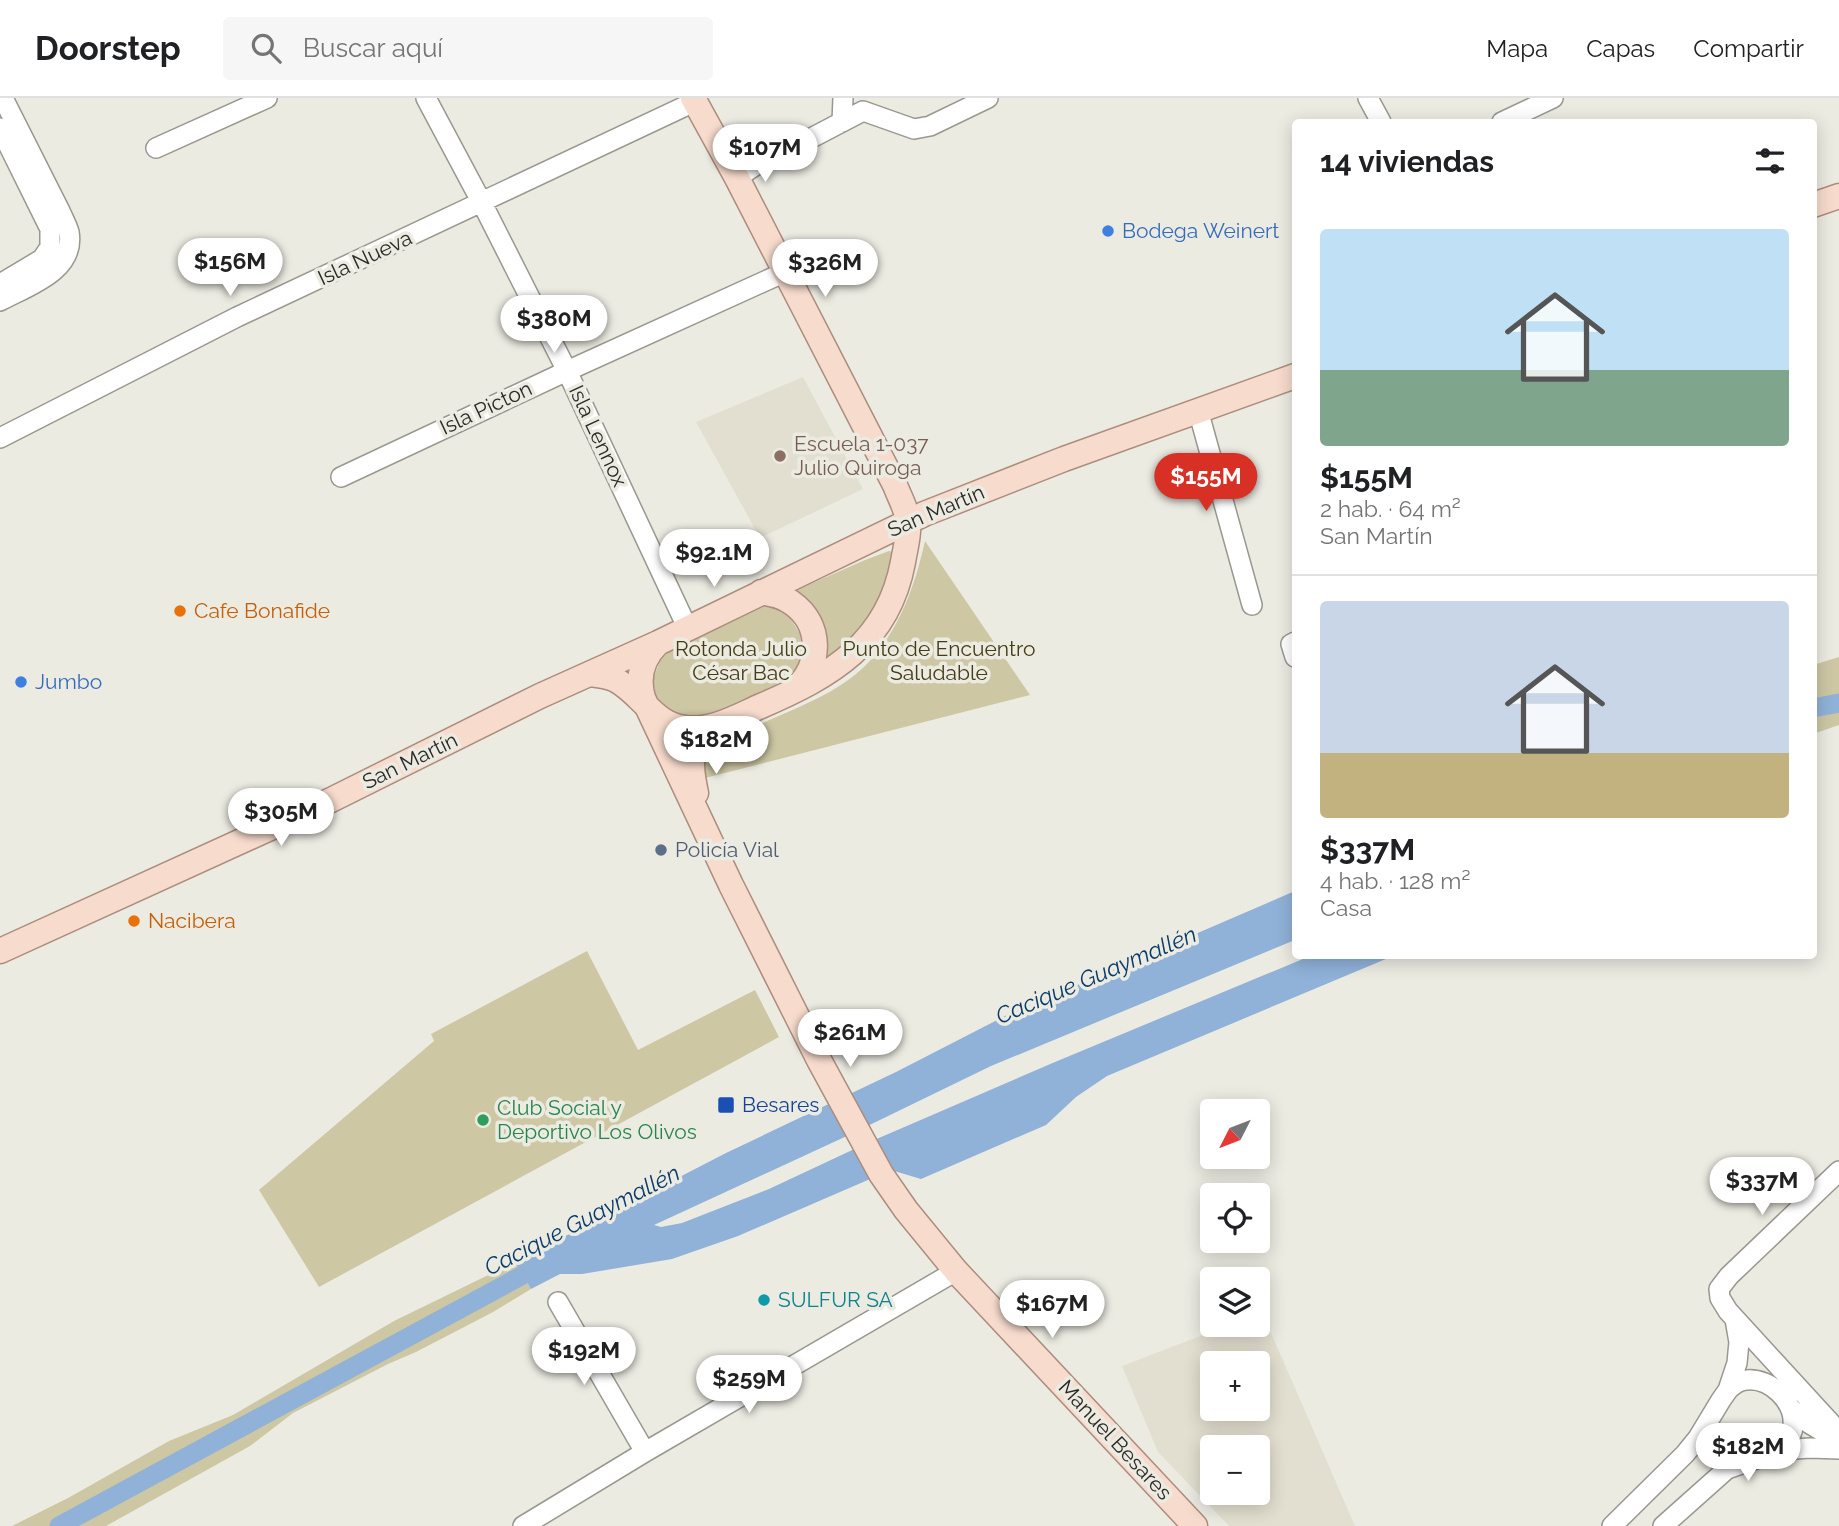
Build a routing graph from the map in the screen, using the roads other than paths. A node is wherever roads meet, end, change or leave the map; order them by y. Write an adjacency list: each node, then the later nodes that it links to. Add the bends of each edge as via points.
1 (3, 98): 21 (street, via 60,211 69,247 65,259 49,275)
2 (267, 98): 14 (street)
3 (426, 98): 17 (street, Isla Lennox)
4 (843, 98): 12 (street)
5 (988, 98): 9 (street, via 930,127 914,129)
6 (1368, 98): 10 (street)
7 (1553, 98): 11 (street)
8 (694, 100): 15 (main road); 17 (street, Isla Nueva)
9 (863, 104): 12 (street)
10 (1379, 119)
11 (1508, 119)
12 (842, 122): 15 (street)
13 (0, 128): 20 (street, via 50,229 50,247 42,259)
14 (156, 148)
15 (737, 178): 19 (main road)
16 (1839, 196): 18 (main road)
17 (482, 203): 22 (street, Isla Lennox); 25 (street, Isla Nueva, via 237,317)
18 (1817, 204)
19 (786, 272): 22 (street, Isla Picton); 27 (main road, via 895,485)
20 (0, 284)
21 (0, 301)
22 (567, 371): 26 (street, Isla Picton); 30 (street, Isla Lennox)
23 (1292, 379): 24 (main road, San Martín)
24 (1198, 410): 27 (main road, San Martín); 29 (street)
25 (0, 438)
26 (341, 477)
27 (908, 521): 28 (main road, San Martín); 33 (main road, via 901,572 879,625 841,664)
28 (761, 592): 30 (main road, San Martín); 33 (main road, via 794,605 814,635 811,669)
29 (1252, 605)
30 (687, 628): 31 (main road, San Martín)
31 (658, 643): 32 (main road, San Martín); 34 (main road, via 647,655 641,673 641,693)
32 (590, 674): 34 (main road, via 617,681); 37 (main road, San Martín, via 324,803)
33 (787, 695): 35 (main road)
34 (648, 710): 35 (main road, via 678,727); 36 (main road, Manuel Besares)
35 (716, 724): 36 (main road, via 692,757)
36 (702, 822): 39 (main road, Manuel Besares, via 881,1174)
37 (0, 951)
38 (1839, 1171): 41 (street, via 1723,1282 1720,1298)
39 (956, 1271): 49 (street); 52 (main road, Manuel Besares)
40 (558, 1302): 49 (street)
41 (1735, 1320): 42 (street, via 1737,1363); 44 (street)
42 (1728, 1390): 43 (street, via 1744,1380 1757,1380 1772,1387); 45 (street)
43 (1790, 1408): 46 (street); 48 (street, via 1792,1434)
44 (1839, 1432)
45 (1698, 1438): 50 (street); 53 (street)
46 (1839, 1441)
47 (1839, 1449): 48 (street)
48 (1782, 1450): 50 (street)
49 (645, 1452): 51 (street)
50 (1727, 1469): 54 (street)
51 (523, 1526)
52 (1195, 1526)
53 (1612, 1526)
54 (1663, 1526)

